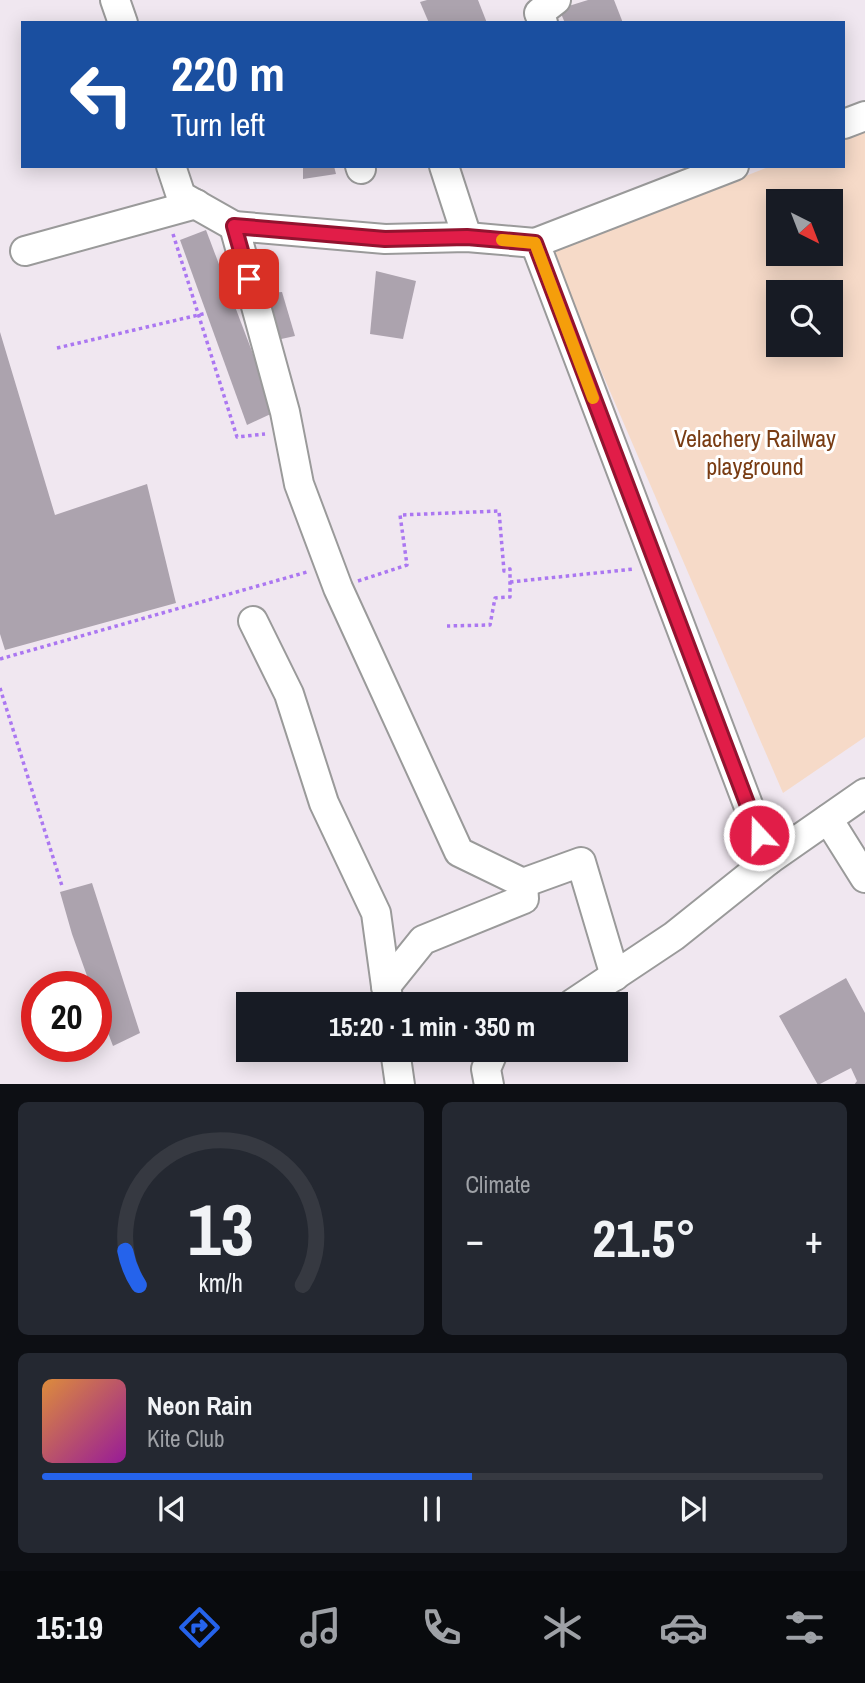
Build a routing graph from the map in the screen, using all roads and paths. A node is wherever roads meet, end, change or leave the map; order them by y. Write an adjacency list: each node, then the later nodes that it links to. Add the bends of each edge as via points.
1 (115, 0): 3 (street)
2 (556, 0): 4 (street, via 539,13)
3 (122, 21)
4 (542, 21)
5 (865, 116): 6 (street)
6 (845, 124)
7 (172, 168): 10 (street, via 181,196)
8 (445, 168): 13 (street)
9 (729, 168): 14 (street)
10 (196, 204): 11 (street); 12 (street)
11 (166, 212): 15 (street); 17 (path)
12 (234, 226): 13 (street, via 385,239); 19 (street)
13 (467, 237): 14 (street)
14 (535, 243): 20 (street)
15 (24, 251)
16 (207, 313): 17 (path)
17 (199, 314): 18 (path); 19 (path, via 237,437)
18 (57, 348)
19 (288, 431): 21 (street, via 299,484)
20 (657, 566): 22 (path); 29 (street)
21 (334, 577): 22 (path, via 407,565 400,515 499,511 504,571 510,569); 25 (path); 31 (street, via 459,852)
22 (510, 582): 24 (path, via 510,597 495,598 490,625)
23 (253, 621): 34 (street, via 289,694 324,803 376,912)
24 (447, 626)
25 (0, 659)
26 (0, 688): 32 (path)
27 (865, 793): 28 (street)
28 (828, 819): 29 (street); 30 (street)
29 (769, 860): 33 (street, via 674,936)
30 (865, 878)
31 (523, 883): 33 (street, via 582,862); 35 (street, via 524,899 423,940)
32 (62, 886)
33 (615, 976): 36 (street)
34 (387, 992)
35 (389, 992)
36 (590, 992)
37 (397, 1062): 39 (street)
38 (489, 1062): 40 (street)
39 (400, 1084)
40 (489, 1084)

